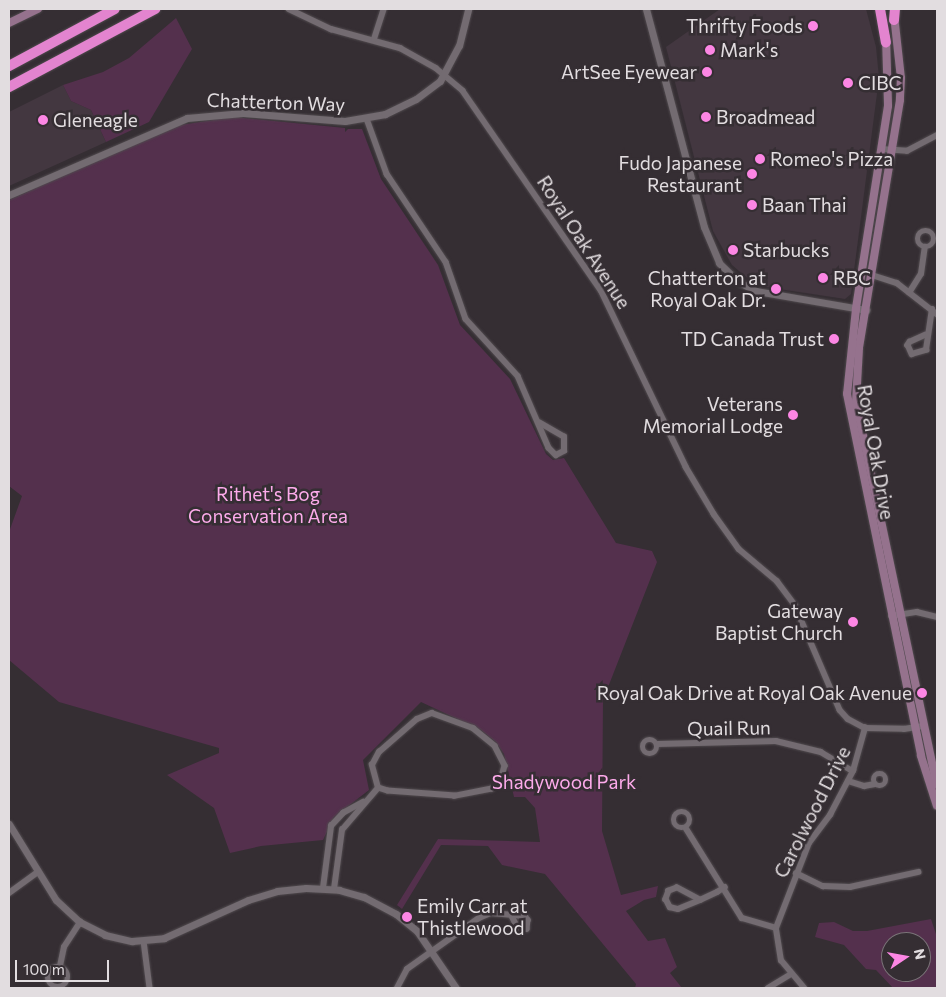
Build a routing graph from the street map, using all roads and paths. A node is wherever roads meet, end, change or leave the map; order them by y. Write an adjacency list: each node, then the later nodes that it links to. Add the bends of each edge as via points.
1 (38, 9): 12 (main road)
2 (114, 9): 16 (highway)
3 (154, 9): 13 (highway)
4 (289, 9): 14 (street, Royal Oak Avenue, via 331,29)
5 (384, 9): 14 (street)
6 (468, 9): 17 (street, Chatterton Way, via 459,46)
7 (646, 9): 28 (street, via 704,227 719,263 738,282 756,292)
8 (880, 9): 15 (highway)
9 (884, 9): 15 (main road, Royal Oak Drive)
10 (894, 9): 11 (highway)
11 (894, 20): 23 (main road, Royal Oak Drive, via 901,78)
12 (9, 23)
13 (126, 24): 18 (highway); 19 (highway, via 114,36)
14 (374, 39): 17 (street, Royal Oak Avenue, via 400,48)
15 (886, 42): 22 (main road, Royal Oak Drive, via 890,86)
16 (9, 66)
17 (445, 74): 20 (street, Chatterton Way, via 416,99); 38 (street, Royal Oak Avenue, via 467,96 592,276 617,318 704,498 739,549 790,597 837,704 848,719)
18 (9, 87)
19 (9, 95)
20 (367, 119): 24 (street, Chatterton Way, via 324,121 224,113 187,118); 33 (street, via 387,174 446,262 466,320 518,376)
21 (937, 135): 23 (street, via 907,151)
22 (881, 149): 23 (street); 28 (main road, Royal Oak Drive)
23 (893, 150): 26 (main road, Royal Oak Drive)
24 (9, 196)
25 (925, 247): 27 (street, via 921,274)
26 (872, 275): 27 (street, via 892,281); 30 (main road, Royal Oak Drive)
27 (909, 293): 29 (street)
28 (856, 309): 30 (street); 34 (main road, Royal Oak Drive, via 847,394)
29 (932, 309): 31 (street); 32 (street)
30 (866, 310): 34 (main road, Royal Oak Drive, via 855,382 856,402)
31 (937, 314)
32 (926, 335)
33 (540, 422): 33 (street, via 553,453 564,451 564,437)
34 (896, 615): 35 (street, via 917,612); 36 (main road, Royal Oak Drive); 37 (main road, Royal Oak Drive)
35 (937, 617)
36 (923, 726): 37 (street); 43 (main road, Royal Oak Drive)
37 (914, 727): 38 (street); 46 (main road, Royal Oak Drive)
38 (865, 728): 40 (street, Carolwood Drive)
39 (658, 744): 40 (street, Quail Run, via 776,741 821,752)
40 (853, 771): 41 (street, Carolwood Drive)
41 (848, 782): 42 (street, via 864,786); 51 (street, Carolwood Drive, via 809,843)
42 (875, 784)
43 (937, 785)
44 (378, 788): 44 (street, via 398,792 470,794 500,784 506,766 488,739 464,724 432,713 417,719 379,752 372,765); 45 (street)
45 (363, 802): 53 (street, via 344,813 332,826); 54 (street, via 340,837)
46 (937, 806)
47 (9, 824): 49 (street)
48 (686, 828): 52 (street)
49 (38, 872): 55 (street); 58 (street, via 56,900)
50 (918, 872): 51 (street, via 850,887 823,886)
51 (796, 873): 59 (street, Carolwood Drive)
52 (725, 887): 56 (street); 59 (street, via 742,918)
53 (323, 888): 54 (street); 60 (street, via 278,892 248,900 173,935)
54 (334, 889): 61 (street, via 364,897 396,914 417,931)
55 (9, 894)
56 (700, 900): 56 (street, via 677,888 669,891 666,899 670,907 678,909)
57 (512, 917): 61 (street, via 491,913)
58 (80, 922): 60 (street, via 114,938); 62 (street, via 64,947)
59 (776, 928): 63 (street, Carolwood Drive, via 780,961)
60 (144, 941): 64 (street)
61 (432, 950): 65 (street, via 407,970); 66 (street)
62 (60, 966)
63 (790, 974): 67 (street); 68 (street, Carolwood Drive)
64 (150, 988)
65 (397, 988)
66 (456, 988)
67 (768, 988)
68 (804, 988)

